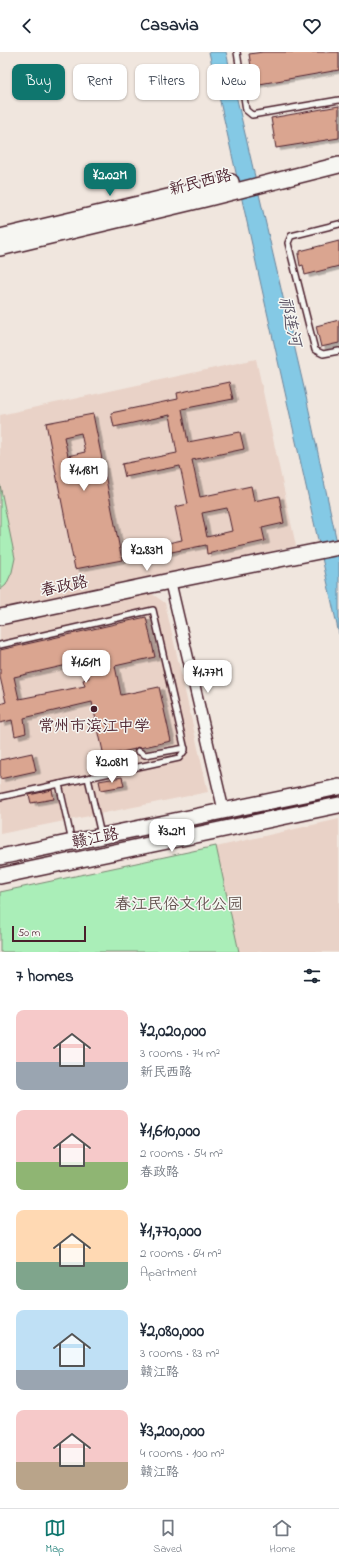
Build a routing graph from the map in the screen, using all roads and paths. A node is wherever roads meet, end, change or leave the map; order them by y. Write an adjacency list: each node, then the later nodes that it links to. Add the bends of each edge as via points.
1 (236, 52): 2 (lane, via 246,110 252,115)
2 (339, 100)
3 (339, 156): 5 (street, 新民西路)
4 (339, 165): 5 (street, 新民西路)
5 (266, 178): 6 (street, 新民西路)
6 (228, 188): 8 (street, 新民西路); 9 (street, 新民西路)
7 (339, 224): 10 (lane, via 291,236 288,243 315,350 323,354)
8 (0, 237)
9 (0, 248)
10 (339, 351)
11 (338, 547): 12 (street, 春政路)
12 (170, 581): 13 (street, 春政路); 22 (street)
13 (0, 617)
14 (0, 645): 15 (lane, via 153,610)
15 (185, 748): 16 (lane, via 145,755); 17 (lane, via 179,758)
16 (138, 751)
17 (88, 778): 18 (lane); 23 (lane)
18 (59, 784): 20 (lane); 24 (lane)
19 (339, 787): 22 (street, 赣江路)
20 (0, 797)
21 (339, 804): 26 (street, 赣江路)
22 (224, 812): 23 (street, 赣江路)
23 (101, 836): 24 (street, 赣江路)
24 (72, 842): 25 (street, 赣江路)
25 (0, 857)
26 (0, 876)

